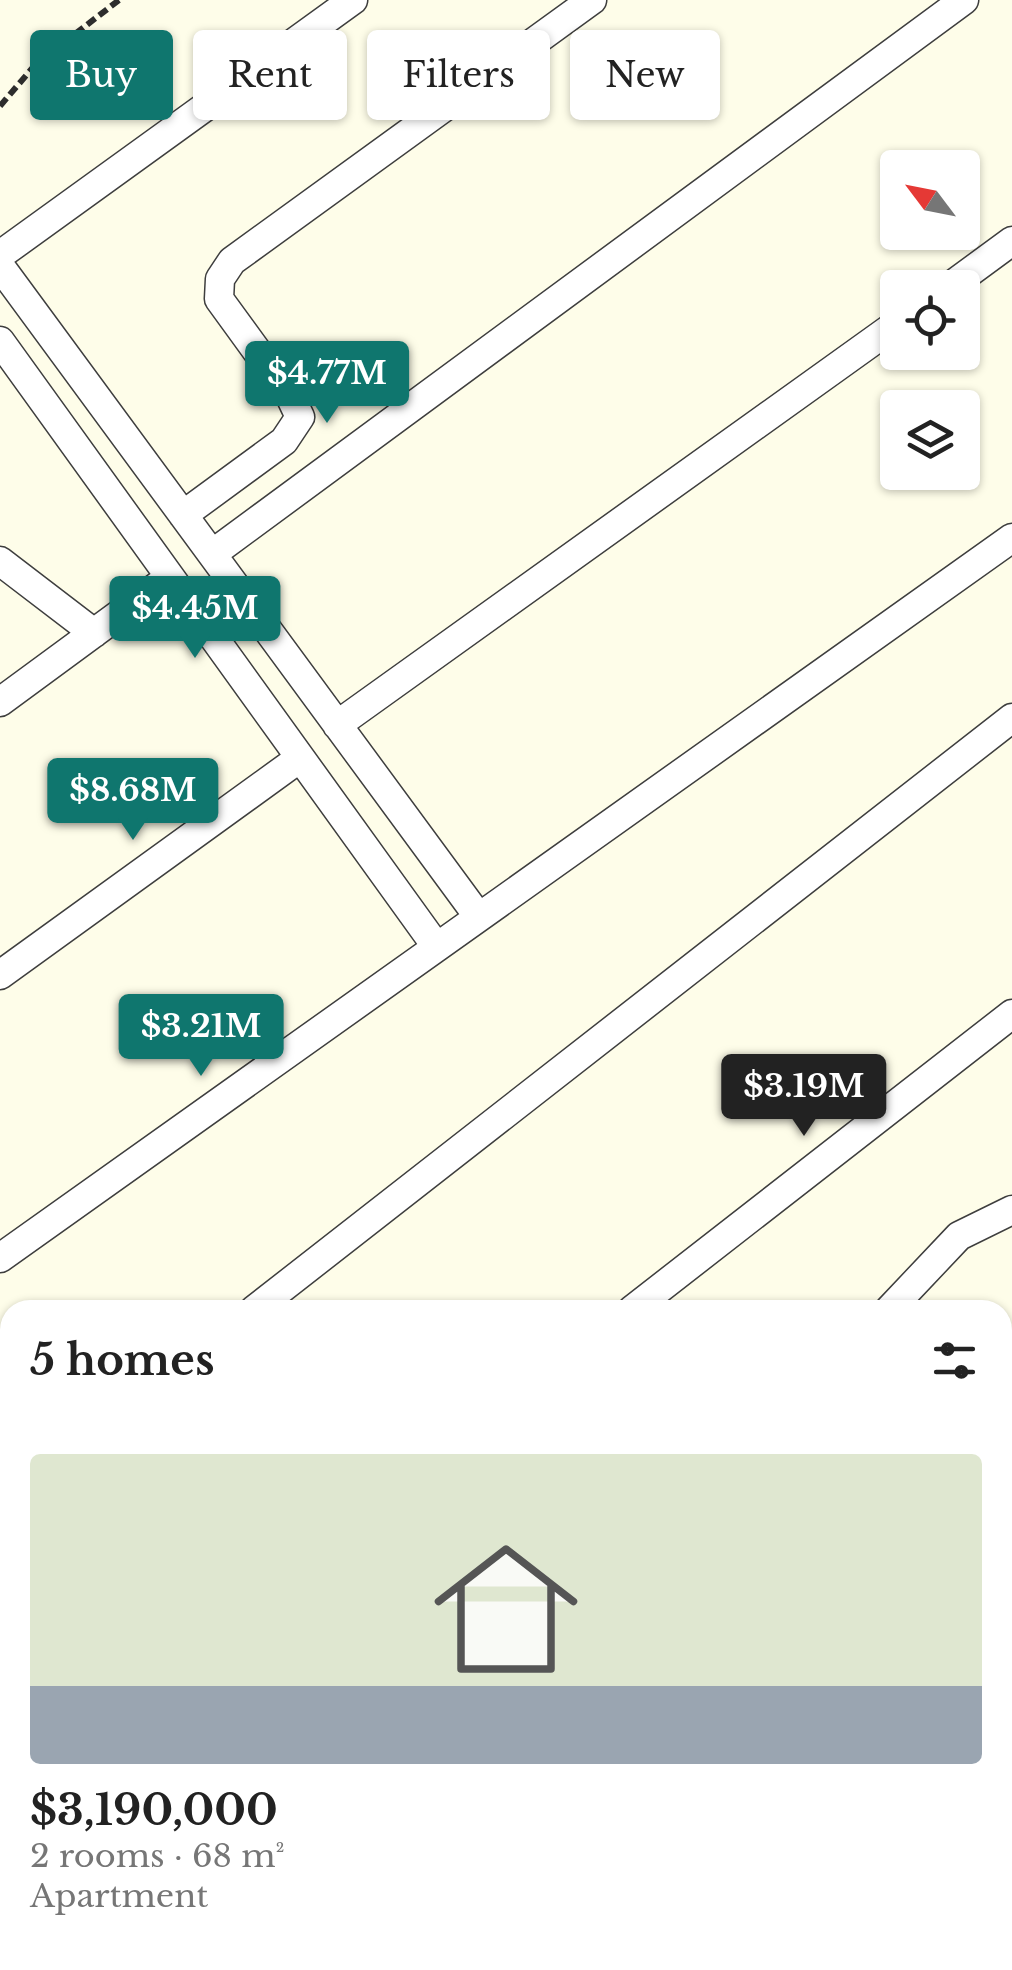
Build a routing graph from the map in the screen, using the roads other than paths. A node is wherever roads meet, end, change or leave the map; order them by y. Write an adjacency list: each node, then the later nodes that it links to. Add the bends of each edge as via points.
1 (353, 0): 5 (street)
2 (592, 0): 10 (street, via 232,261 220,279 220,300 300,417 284,442)
3 (964, 0): 12 (street)
4 (1012, 242): 7 (street)
5 (0, 256)
6 (0, 266): 10 (street)
7 (973, 270)
8 (880, 337): 18 (street)
9 (0, 341): 14 (street)
10 (183, 515): 12 (street)
11 (1012, 538): 20 (street)
12 (212, 554): 18 (street)
13 (0, 560): 15 (street)
14 (170, 577): 15 (street); 19 (street)
15 (94, 633): 16 (street)
16 (0, 702)
17 (1012, 718): 26 (street)
18 (337, 725): 20 (street)
19 (300, 758): 21 (street); 22 (street)
20 (478, 916): 21 (street)
21 (436, 946): 25 (street)
22 (0, 975)
23 (1012, 1014): 27 (street)
24 (1012, 1210): 28 (street, via 959,1236)
25 (0, 1258)
26 (267, 1300)
27 (645, 1300)
28 (898, 1300)

